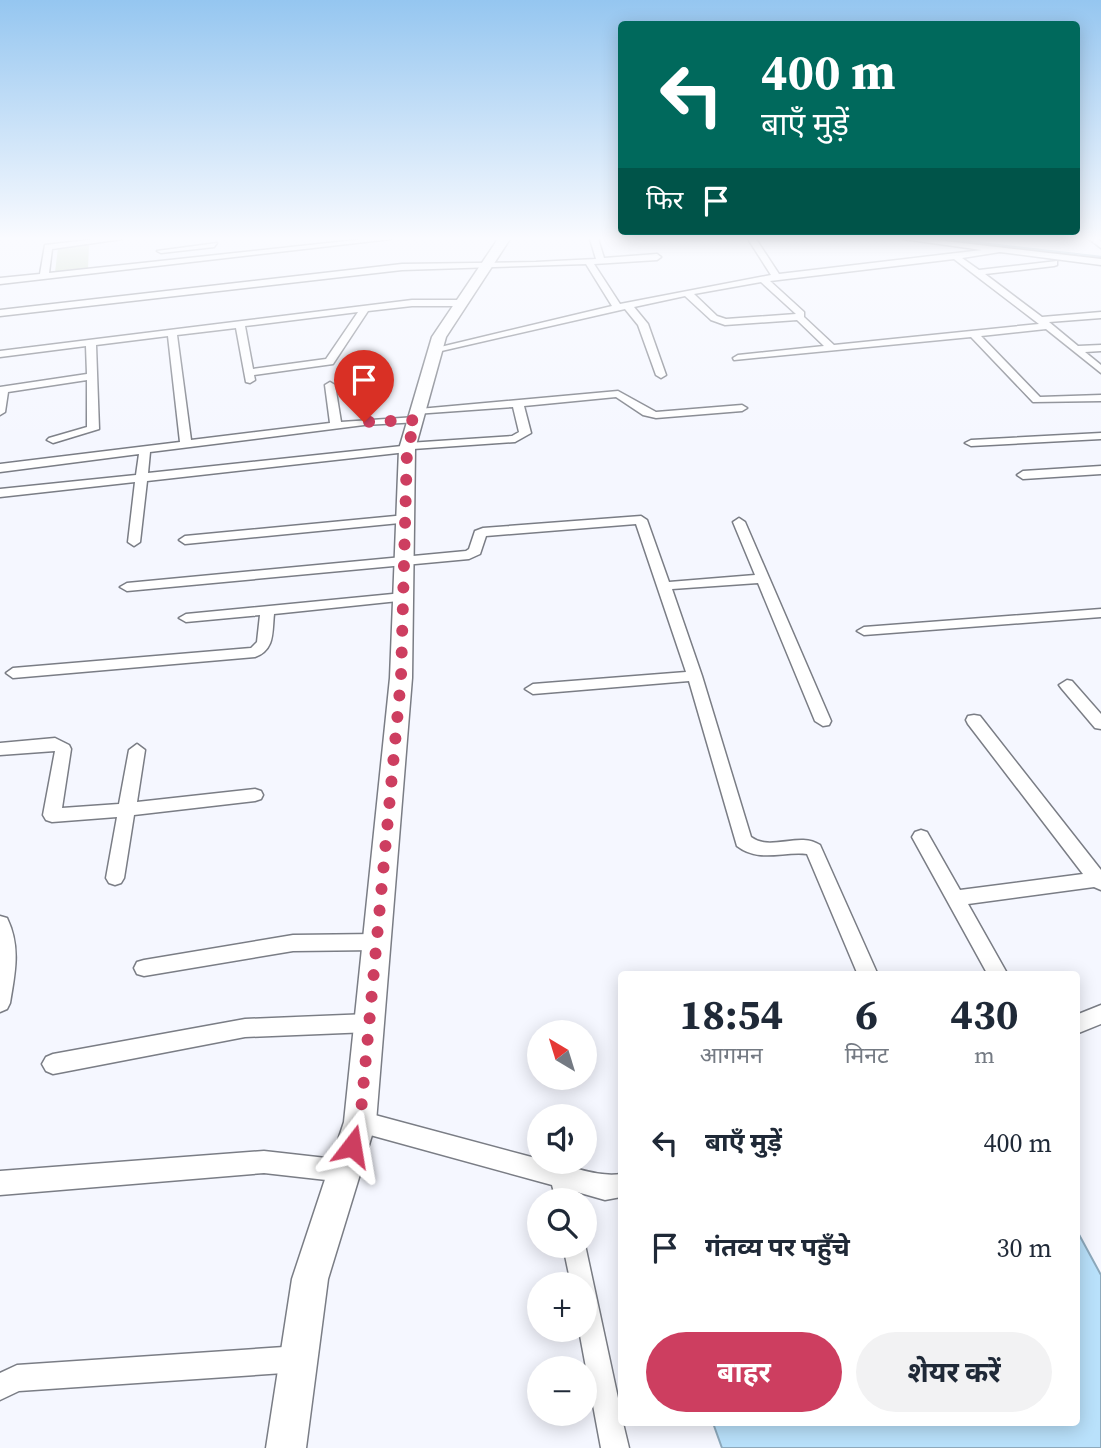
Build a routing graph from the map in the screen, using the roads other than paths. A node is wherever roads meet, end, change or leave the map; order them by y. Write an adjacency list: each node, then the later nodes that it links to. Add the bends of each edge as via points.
1 (34, 307): 9 (street)
2 (379, 307): 8 (street)
3 (458, 307): 18 (street, via 439,337)
4 (623, 307): 18 (street); 24 (street, via 643,324)
5 (702, 307): 11 (street, via 714,318 726,321)
6 (794, 307): 11 (street)
7 (1022, 307): 12 (street)
8 (366, 308): 13 (street); 13 (street, via 329,362 249,378)
9 (0, 313)
10 (1101, 314): 12 (street)
11 (799, 317): 19 (street)
12 (1044, 323): 14 (street); 20 (street)
13 (240, 324): 15 (street)
14 (972, 332): 19 (street); 28 (street, via 1037,400)
15 (172, 333): 16 (street); 36 (street)
16 (90, 343): 21 (street); 25 (street)
17 (1101, 348): 20 (street)
18 (438, 349): 32 (street)
19 (832, 349): 22 (street)
20 (1076, 349): 23 (street)
21 (0, 354)
22 (738, 358)
23 (1099, 367)
24 (661, 375)
25 (91, 376): 27 (street); 35 (street, via 93,429)
26 (330, 385): 33 (street)
27 (2, 390): 31 (street)
28 (1101, 398)
29 (518, 404): 30 (street, via 618,394 656,415); 32 (street); 38 (street, via 525,433 515,439)
30 (742, 408)
31 (0, 412)
32 (417, 416): 33 (street); 38 (street)
33 (336, 425): 36 (street)
34 (1101, 436): 37 (street)
35 (53, 440)
36 (186, 443): 39 (street)
37 (971, 443)
38 (408, 448): 43 (street); 45 (street)
39 (145, 449): 40 (street); 43 (street)
40 (0, 468)
41 (1101, 470): 42 (street)
42 (1023, 475)
43 (140, 478): 44 (street); 48 (street)
44 (0, 493)
45 (406, 519): 47 (street); 49 (street)
46 (739, 522): 50 (street)
47 (185, 540)
48 (134, 542)
49 (404, 560): 51 (street, via 469,555 483,532 638,519); 52 (street); 53 (street)
50 (761, 579): 51 (street); 63 (street)
51 (664, 586): 59 (street)
52 (127, 587)
53 (403, 597): 54 (street); 74 (street, via 401,678)
54 (267, 610): 56 (street); 58 (street, via 264,644 256,652)
55 (1101, 613): 57 (street)
56 (186, 618)
57 (864, 631)
58 (13, 673)
59 (695, 676): 61 (street); 76 (street, via 743,841 758,849 808,846 814,850)
60 (1067, 685): 64 (street)
61 (533, 689)
62 (974, 720): 71 (street)
63 (823, 721)
64 (1101, 724)
65 (0, 749): 68 (street, via 60,745 52,815)
66 (137, 750): 68 (street)
67 (255, 795): 68 (street)
68 (125, 810): 70 (street)
69 (921, 837): 72 (street)
70 (115, 878)
71 (1100, 881): 72 (street)
72 (955, 898): 77 (street)
73 (0, 924): 78 (street, via 8,942)
74 (376, 942): 75 (street, via 293,943); 80 (street)
75 (144, 968)
76 (866, 971)
77 (996, 971)
78 (0, 1003)
79 (1101, 1014): 81 (street)
80 (369, 1023): 82 (street, via 245,1028); 83 (street)
81 (1080, 1023)
82 (53, 1064)
83 (360, 1122): 84 (street); 85 (street)
84 (344, 1171): 86 (street, via 264,1162); 90 (street, via 310,1279)
85 (562, 1176): 87 (street, via 605,1188); 88 (street)
86 (0, 1183)
87 (618, 1186)
88 (564, 1188)
89 (594, 1342): 93 (street)
90 (299, 1359): 91 (street, via 17,1378); 92 (street)
91 (0, 1387)
92 (286, 1448)
93 (615, 1448)

